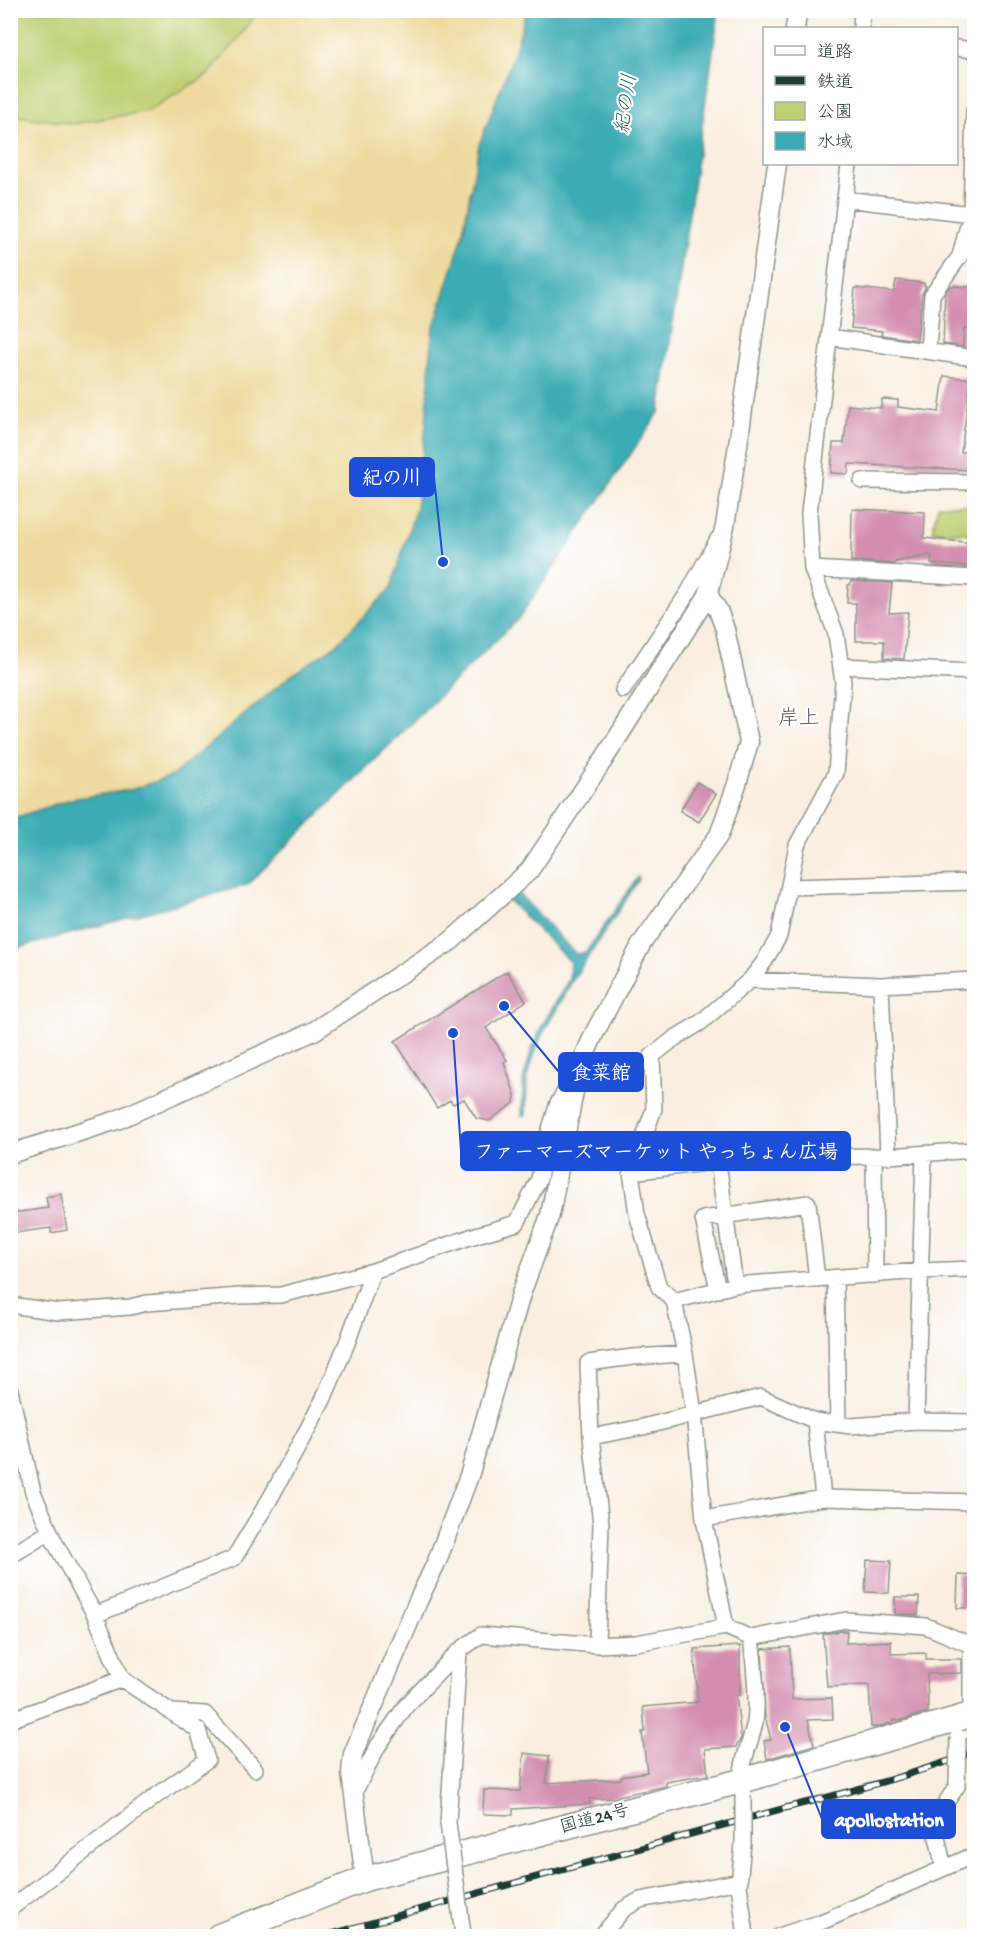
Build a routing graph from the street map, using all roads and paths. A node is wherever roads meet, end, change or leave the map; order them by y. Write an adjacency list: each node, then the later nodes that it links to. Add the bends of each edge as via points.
1 (798, 10): 3 (street)
2 (862, 10): 4 (street)
3 (795, 27)
4 (861, 27)
5 (958, 48): 6 (street)
6 (975, 50)
7 (975, 110): 11 (street)
8 (777, 165): 17 (street)
9 (849, 165): 10 (street)
10 (845, 199): 11 (street); 12 (street)
11 (973, 214): 13 (street, via 960,256 932,295)
12 (829, 338): 13 (street); 18 (street, via 809,513)
13 (928, 351): 14 (street)
14 (975, 358)
15 (862, 481): 16 (street)
16 (975, 482)
17 (725, 526): 20 (street); 23 (street, via 688,593)
18 (812, 569): 19 (street); 21 (street, via 836,634)
19 (975, 578)
20 (708, 596): 29 (street, via 725,629 749,742 719,835 642,943); 31 (street, via 529,871 451,940 314,1030 117,1120)
21 (841, 666): 22 (street); 25 (street, via 836,773 797,845)
22 (975, 672)
23 (623, 690)
24 (975, 882): 25 (street)
25 (789, 886): 26 (street, via 779,936)
26 (750, 980): 28 (street); 35 (street, via 700,1023 652,1056 654,1109)
27 (975, 980): 28 (street)
28 (881, 985): 33 (street)
29 (578, 1071): 38 (street, via 558,1103 539,1179 518,1224); 72 (street, via 550,1215 521,1294 470,1473 437,1561 353,1754 351,1773)
30 (975, 1150): 32 (street)
31 (10, 1154)
32 (924, 1154): 33 (street); 39 (street)
33 (881, 1156): 34 (street); 40 (street)
34 (718, 1162): 35 (street); 36 (street)
35 (631, 1172): 45 (street, via 637,1214 659,1287)
36 (725, 1215): 42 (street, via 808,1203); 43 (street); 44 (street, via 703,1219)
37 (975, 1269): 39 (street)
38 (373, 1271): 46 (street, via 281,1295 59,1312); 60 (street, via 323,1400 234,1558)
39 (921, 1271): 40 (street); 51 (street)
40 (875, 1275): 41 (street)
41 (835, 1278): 42 (street); 53 (street)
42 (817, 1279): 43 (street)
43 (735, 1286): 44 (street)
44 (718, 1290): 45 (street)
45 (674, 1301): 47 (street)
46 (10, 1305)
47 (685, 1353): 49 (street); 54 (street, via 588,1363)
48 (10, 1390): 58 (street, via 33,1492)
49 (694, 1413): 50 (street, via 761,1397); 54 (street); 57 (street)
50 (815, 1421): 53 (street); 55 (street)
51 (916, 1421): 52 (street); 53 (street)
52 (975, 1422)
53 (838, 1424)
54 (591, 1437): 64 (street, via 601,1524)
55 (823, 1498): 56 (street); 57 (street)
56 (975, 1502)
57 (704, 1520): 61 (street)
58 (50, 1532): 59 (street); 60 (street)
59 (10, 1556)
60 (95, 1615): 66 (street)
61 (726, 1627): 62 (street); 64 (street, via 636,1643)
62 (751, 1638): 63 (street, via 846,1620 926,1626); 71 (street, via 755,1720)
63 (973, 1642): 69 (street, via 971,1706)
64 (597, 1645): 65 (street, via 481,1635)
65 (459, 1651): 72 (street, via 406,1706 378,1746); 79 (street, bridge, via 448,1823)
66 (122, 1679): 67 (street); 68 (street)
67 (169, 1711): 70 (street, via 205,1714); 77 (street, via 198,1730 207,1760)
68 (10, 1720)
69 (965, 1723): 71 (highway, 国道24号); 74 (street, bridge, via 957,1786 943,1807 936,1833)
70 (255, 1769)
71 (742, 1788): 75 (highway, 国道24号); 76 (street, bridge)
72 (355, 1791): 75 (street)
73 (975, 1855): 74 (street)
74 (944, 1868): 78 (street)
75 (365, 1879): 80 (highway, 国道24号)
76 (740, 1881): 81 (street, via 640,1900 624,1909); 82 (street)
77 (10, 1909)
78 (820, 1930): 83 (street)
79 (463, 1935)
80 (219, 1936)
81 (601, 1936)
82 (746, 1936)
83 (779, 1936)

